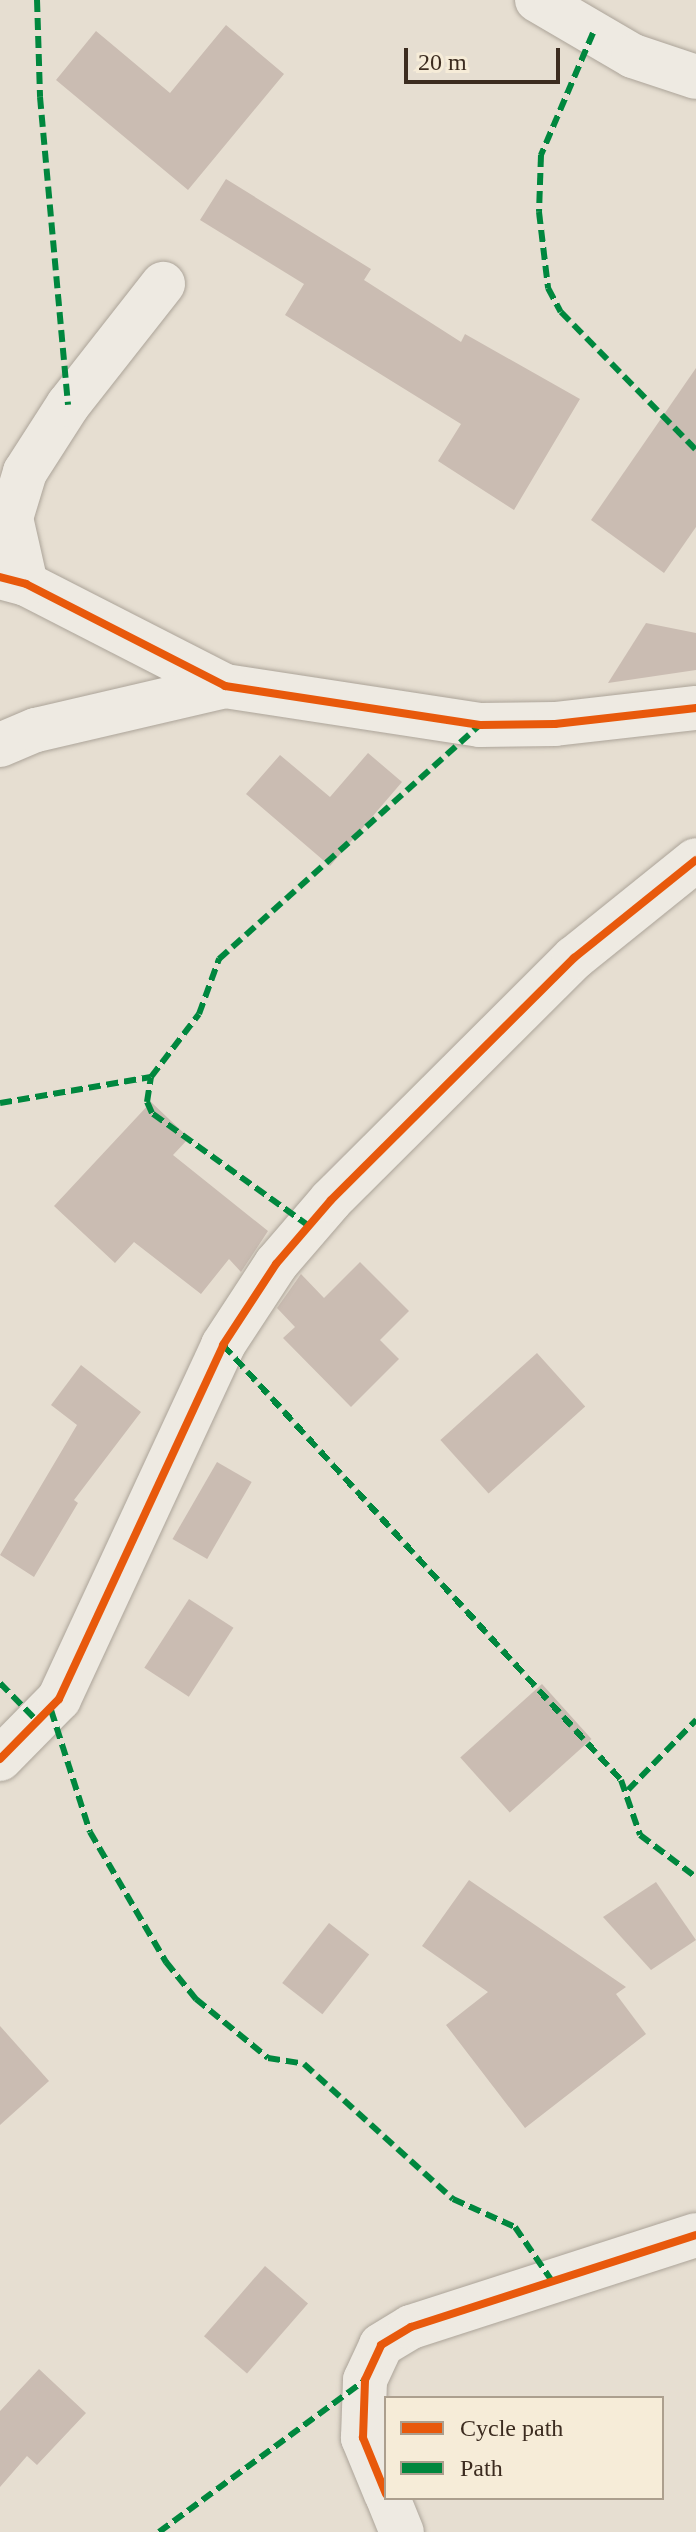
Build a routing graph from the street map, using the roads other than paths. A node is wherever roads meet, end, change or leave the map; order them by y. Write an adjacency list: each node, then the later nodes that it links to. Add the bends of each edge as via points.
1 (537, 0): 2 (street, via 633,56)
2 (696, 77)
3 (163, 284): 4 (street, via 68,405 25,472 11,518)
4 (13, 581): 5 (street)
5 (225, 686): 6 (street, via 480,725 555,724); 7 (street, via 36,730)
6 (696, 708)
7 (0, 745)
8 (696, 860): 9 (street, via 574,958 331,1200 276,1264 223,1345 59,1699)
9 (0, 1759)
10 (696, 2235): 11 (street, via 411,2327 381,2345 365,2380 363,2438)
11 (384, 2489)
12 (389, 2500): 13 (street)
13 (402, 2532)

